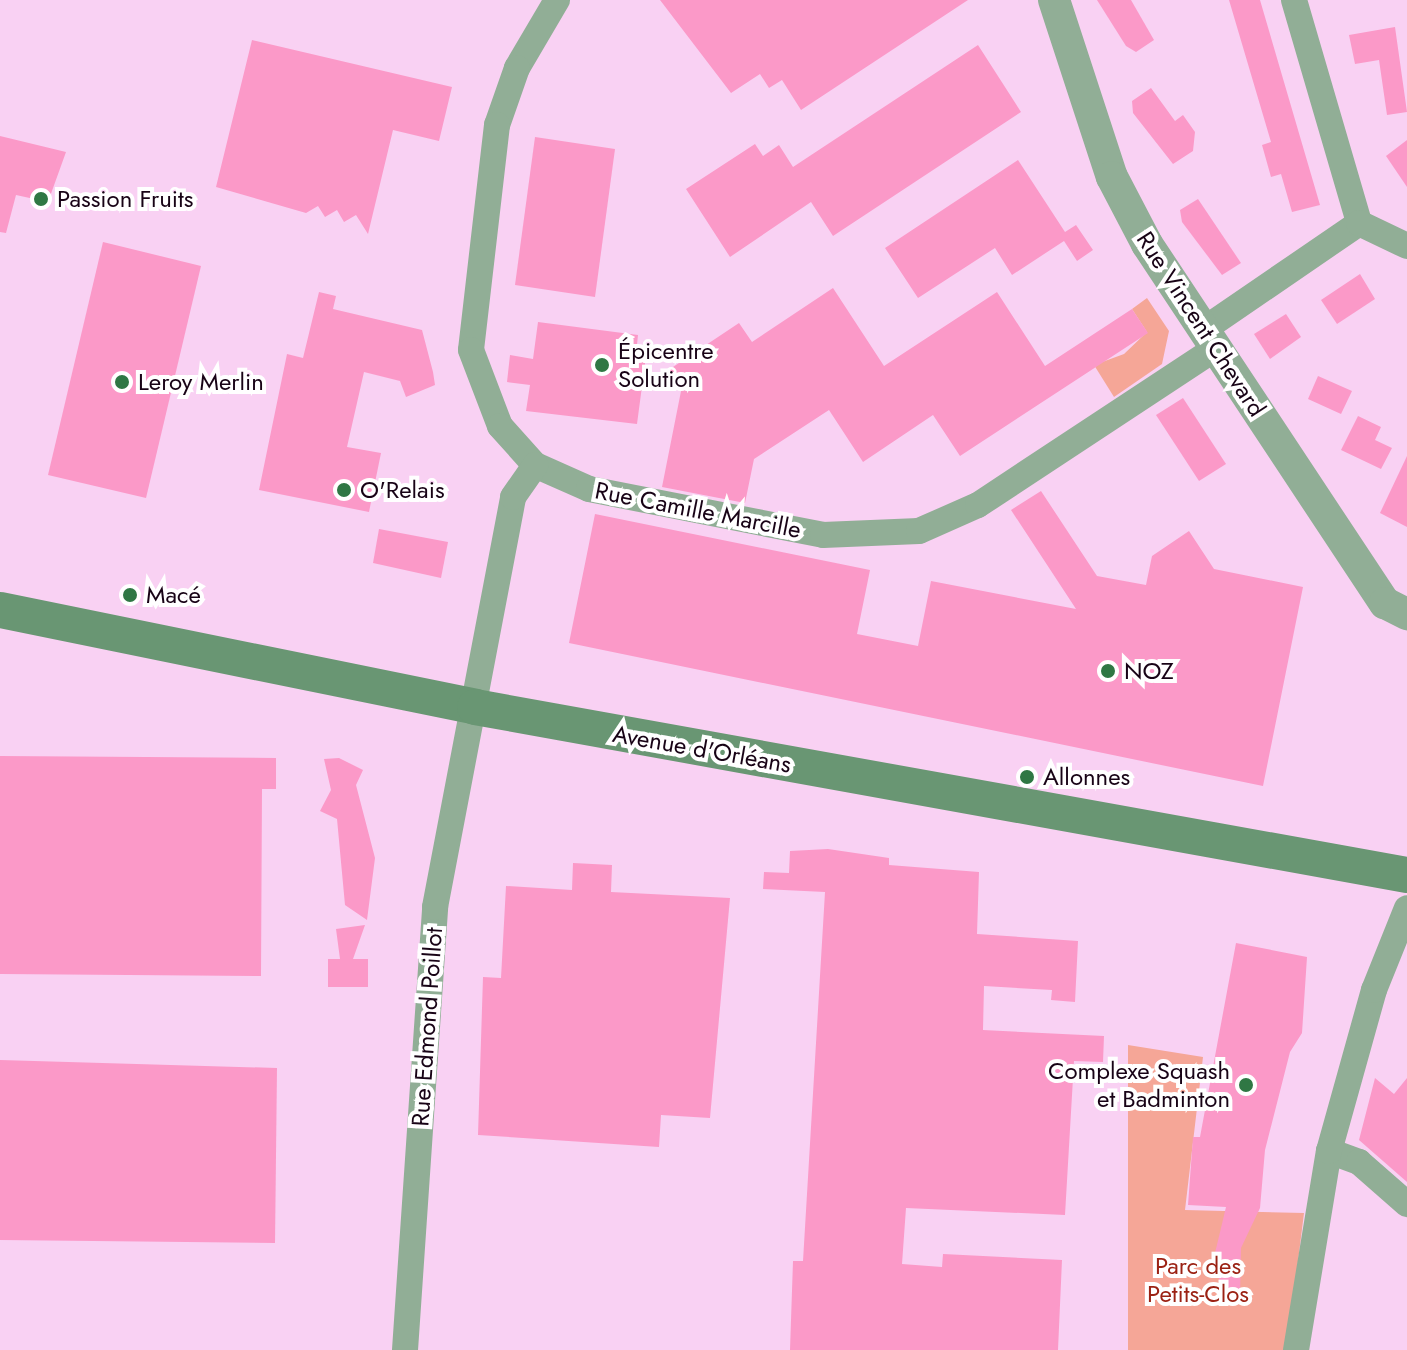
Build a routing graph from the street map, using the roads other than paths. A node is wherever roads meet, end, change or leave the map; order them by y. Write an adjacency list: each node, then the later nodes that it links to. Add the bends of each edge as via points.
1 (557, 0): 7 (street, Rue Camille Marcille, via 517,68 497,125 471,350 500,426)
2 (1054, 0): 6 (street, Rue Vincent Chevard, via 1112,177)
3 (1294, 0): 4 (street)
4 (1359, 223): 5 (street); 6 (street, Rue Camille Marcille)
5 (1407, 246)
6 (1210, 339): 7 (street, Rue Camille Marcille, via 978,505 919,531 823,535 589,489); 9 (street, Rue Vincent Chevard, via 1385,603)
7 (535, 465): 10 (street, Rue Edmond Poillot, via 513,497)
8 (0, 610): 10 (main road, Avenue d'Orléans)
9 (1407, 614)
10 (475, 707): 11 (main road, Avenue d'Orléans); 15 (street, Rue Edmond Poillot, via 435,907)
11 (1407, 875)
12 (1407, 908): 13 (street, via 1374,990)
13 (1329, 1151): 14 (street, via 1359,1162); 16 (street)
14 (1407, 1204)
15 (405, 1350)
16 (1296, 1350)

